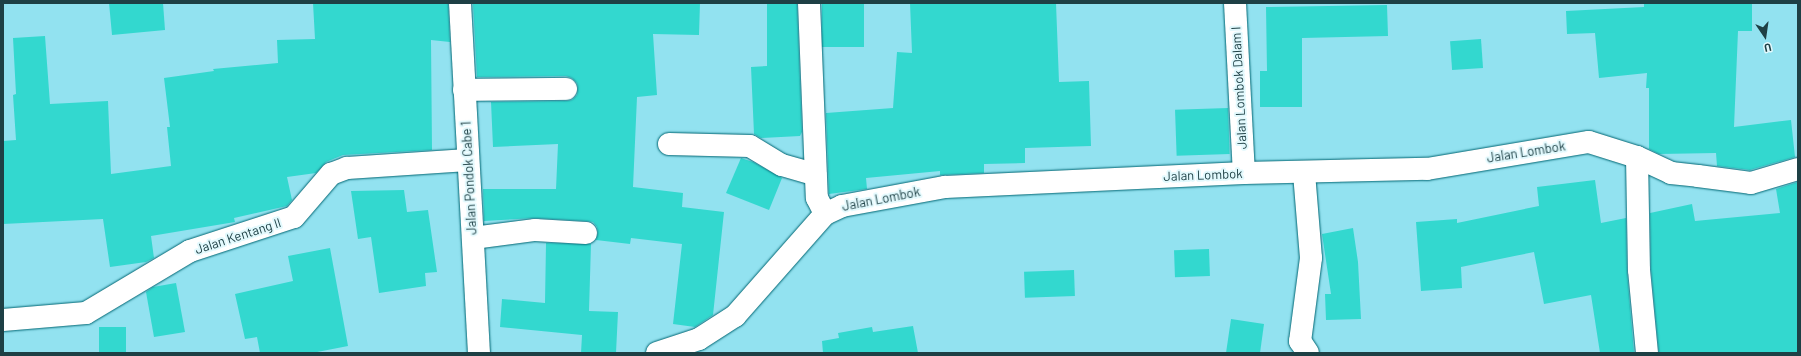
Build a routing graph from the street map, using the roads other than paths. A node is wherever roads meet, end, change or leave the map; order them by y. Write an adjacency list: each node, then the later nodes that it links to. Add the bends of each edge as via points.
1 (460, 3): 5 (street, Jalan Pondok Cabe 1)
2 (809, 3): 12 (street)
3 (1235, 3): 10 (street, Jalan Lombok Dalam I)
4 (566, 89): 5 (street)
5 (464, 90): 8 (street, Jalan Pondok Cabe 1)
6 (669, 144): 12 (street, via 750,146 782,166)
7 (1637, 157): 9 (street, Jalan Lombok, via 1671,172 1751,183); 11 (street, Jalan Lombok, via 1589,142 1427,169); 20 (street, via 1639,270)
8 (468, 160): 15 (street, Jalan Pondok Cabe 1); 16 (street, Jalan Kentang II, via 348,168 330,174 294,217 190,251 86,312)
9 (1798, 169)
10 (1244, 173): 11 (street, Jalan Lombok); 13 (street, Jalan Lombok, via 945,187 842,206)
11 (1304, 173): 19 (street, via 1311,258 1300,342)
12 (816, 175): 13 (street, via 817,198)
13 (825, 214): 18 (street, Jalan Lombok, via 735,316 699,339)
14 (586, 233): 15 (street, via 535,230)
15 (473, 238): 17 (street, Jalan Pondok Cabe 1)
16 (3, 320)
17 (479, 353)
18 (657, 353)
19 (1308, 353)
20 (1647, 353)

